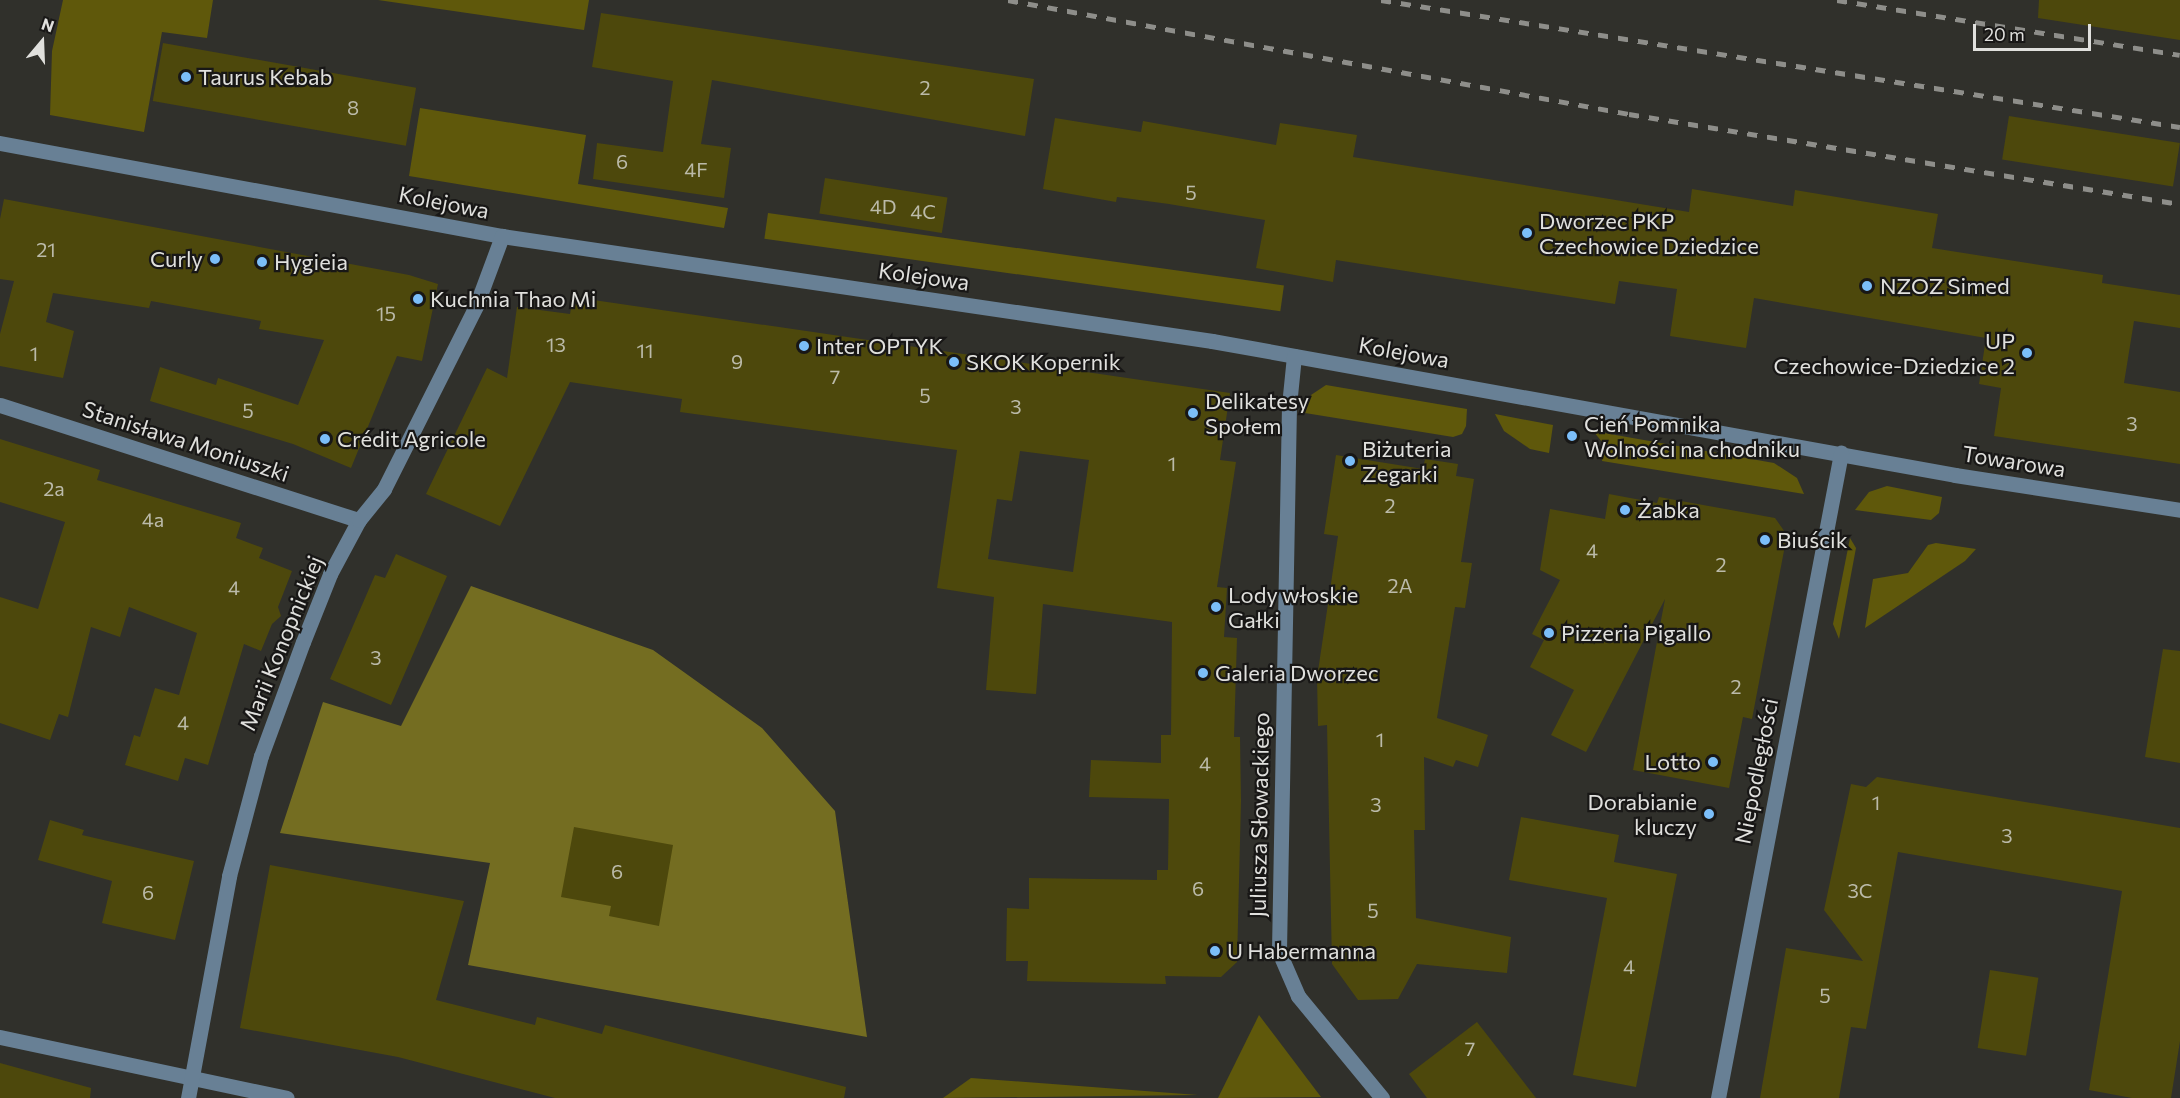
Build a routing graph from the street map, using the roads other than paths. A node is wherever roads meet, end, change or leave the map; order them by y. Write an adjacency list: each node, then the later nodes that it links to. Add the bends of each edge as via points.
1 (0, 142): 2 (street, Kolejowa)
2 (502, 236): 3 (street, Kolejowa); 7 (street, Marii Konopnickiej, via 476,306 384,489)
3 (1294, 356): 5 (street, Kolejowa); 12 (street, Juliusza Słowackiego, via 1288,416 1280,952 1298,996)
4 (0, 405): 7 (street, Stanisława Moniuszki)
5 (1841, 453): 6 (street, Towarowa); 13 (street, Niepodległości)
6 (2180, 510)
7 (359, 520): 9 (street, Marii Konopnickiej, via 330,574 261,756 229,876)
8 (0, 1037): 9 (street)
9 (192, 1075): 10 (street, Marii Konopnickiej); 11 (street)
10 (188, 1098)
11 (287, 1098)
12 (1382, 1098)
13 (1718, 1098)

